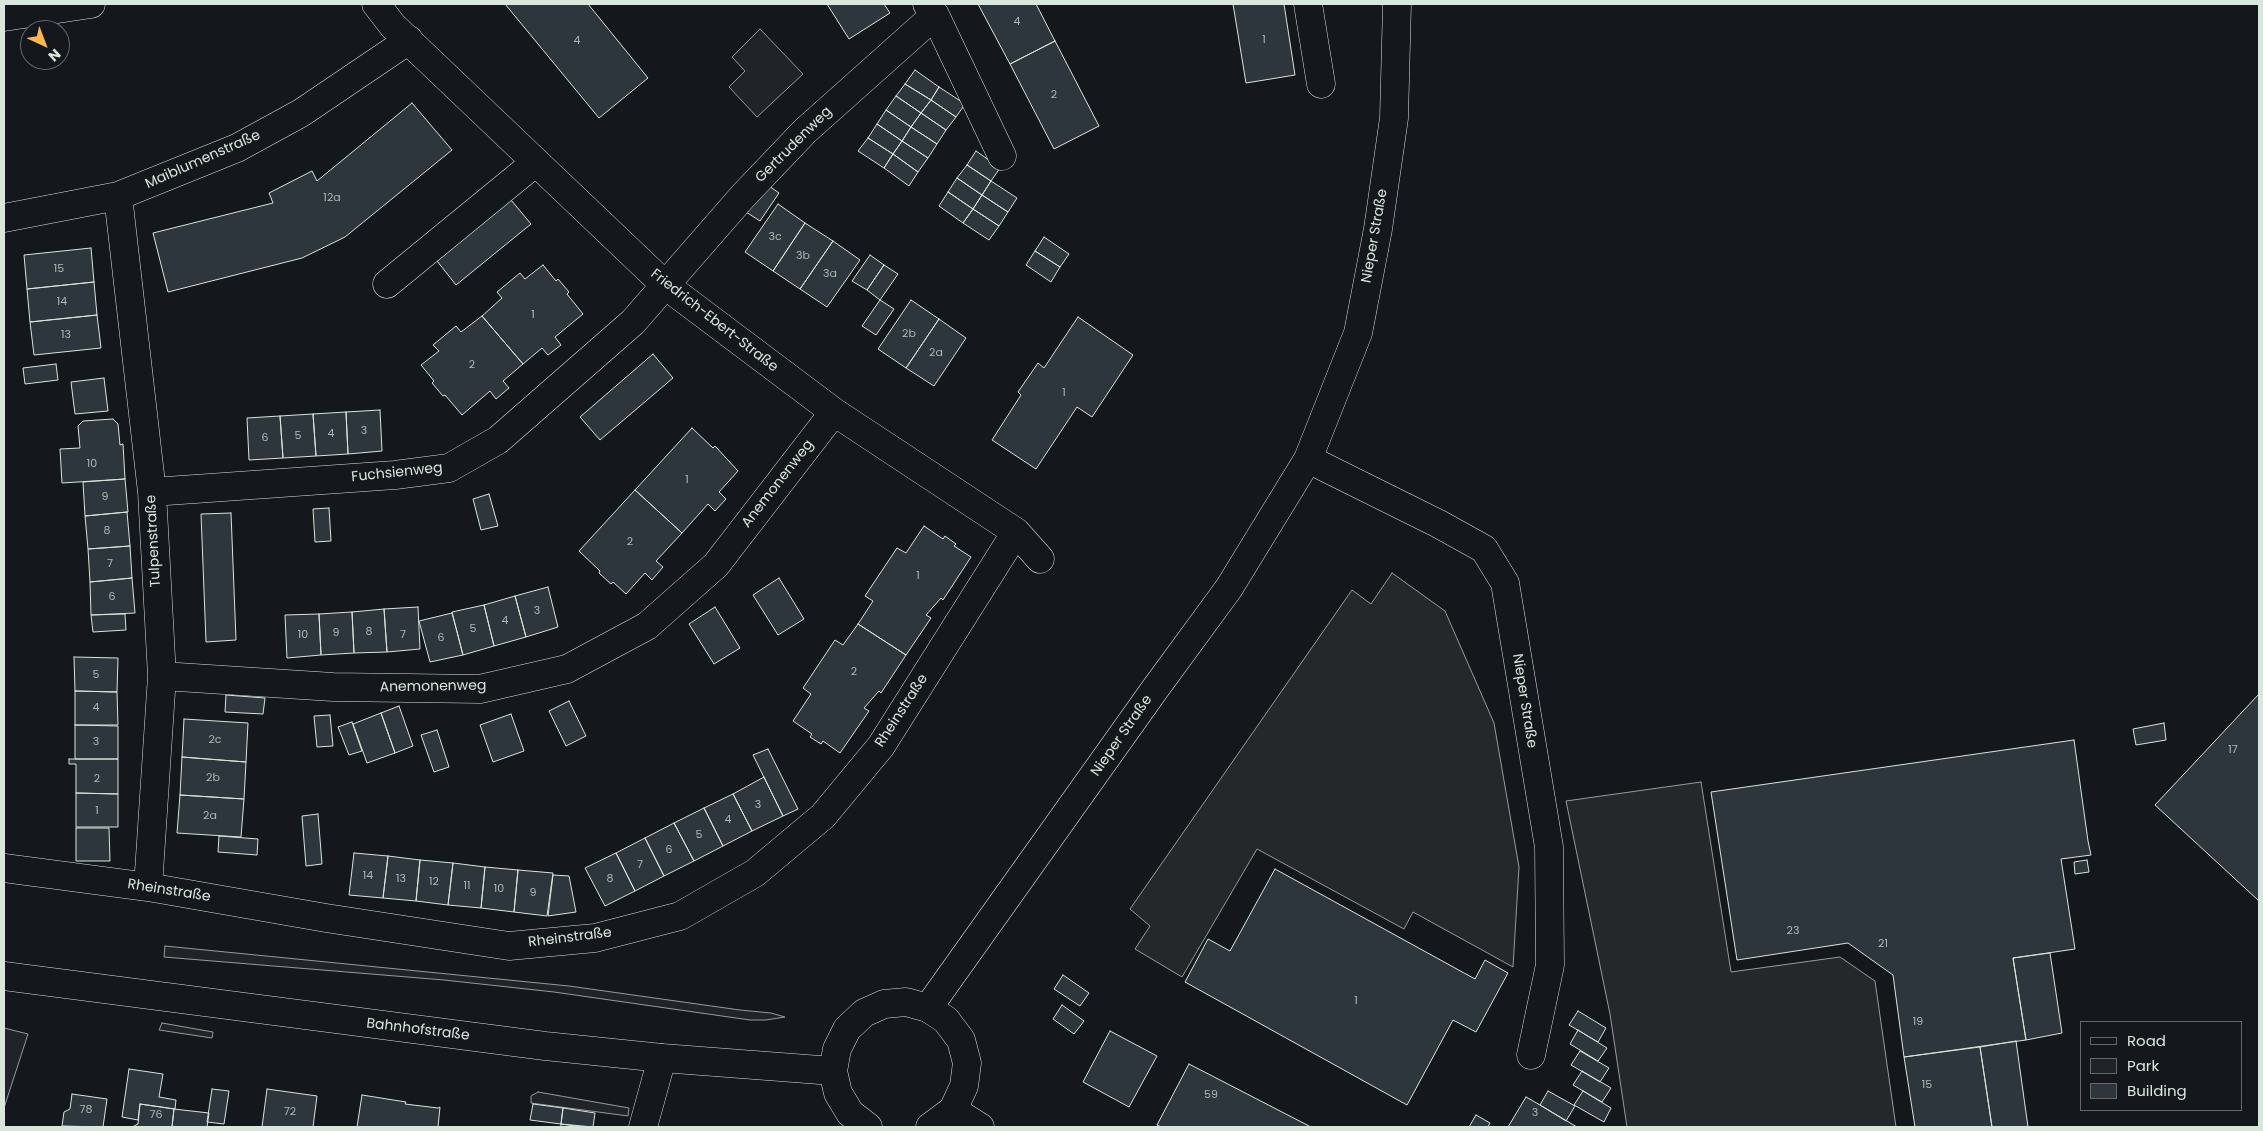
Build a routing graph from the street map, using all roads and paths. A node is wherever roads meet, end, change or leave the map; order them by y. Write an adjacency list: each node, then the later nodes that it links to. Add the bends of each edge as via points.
1 (92, 4): 6 (street)
2 (376, 4): 7 (street, Friedrich-Ebert-Straße)
3 (1308, 4): 8 (street)
4 (1397, 4): 16 (street, Nieper Straße, via 1394,118 1378,229 1358,333)
5 (931, 10): 9 (street, Gertrudenweg); 14 (street, Gertrudenweg, via 805,131)
6 (4, 17)
7 (409, 40): 10 (street, Friedrich-Ebert-Straße); 11 (street, Maiblumenstraße, via 293,118 237,148)
8 (1321, 84)
9 (1002, 156)
10 (536, 162): 13 (street); 14 (street, Friedrich-Ebert-Straße)
11 (118, 196): 12 (street, Maiblumenstraße); 17 (street, Tulpenstraße)
12 (4, 218)
13 (387, 284)
14 (665, 285): 15 (street, Friedrich-Ebert-Straße); 17 (street, Fuchsienweg, via 633,322 498,440 449,468 395,475)
15 (834, 412): 18 (street, Friedrich-Ebert-Straße); 20 (street, Anemonenweg, via 716,565 647,626 567,669 480,689 333,687)
16 (1308, 458): 24 (street, Nieper Straße, via 1230,588); 25 (street, Nieper Straße, via 1484,549 1505,583 1548,847 1550,965)
17 (152, 492): 20 (street, Tulpenstraße)
18 (1016, 532): 19 (street, Friedrich-Ebert-Straße); 22 (street, Rheinstraße, via 881,746 823,816 754,873 680,916 595,938 509,946)
19 (1040, 559)
20 (162, 676): 22 (street, Tulpenstraße)
21 (4, 868): 22 (street, Rheinstraße)
22 (148, 887)
23 (4, 976): 26 (street, Bahnhofstraße, via 545,1046)
24 (928, 1008): 27 (street, via 906,1002 884,1004 864,1014 847,1029 836,1049); 28 (street, via 946,1020 961,1040 967,1063 964,1086)
25 (1530, 1055)
26 (662, 1058): 27 (street, Bahnhofstraße); 29 (street)
27 (834, 1071): 30 (street, via 838,1093 850,1113)
28 (953, 1110): 31 (street); 32 (street)
29 (643, 1127)
30 (868, 1127)
31 (930, 1127)
32 (980, 1127)

